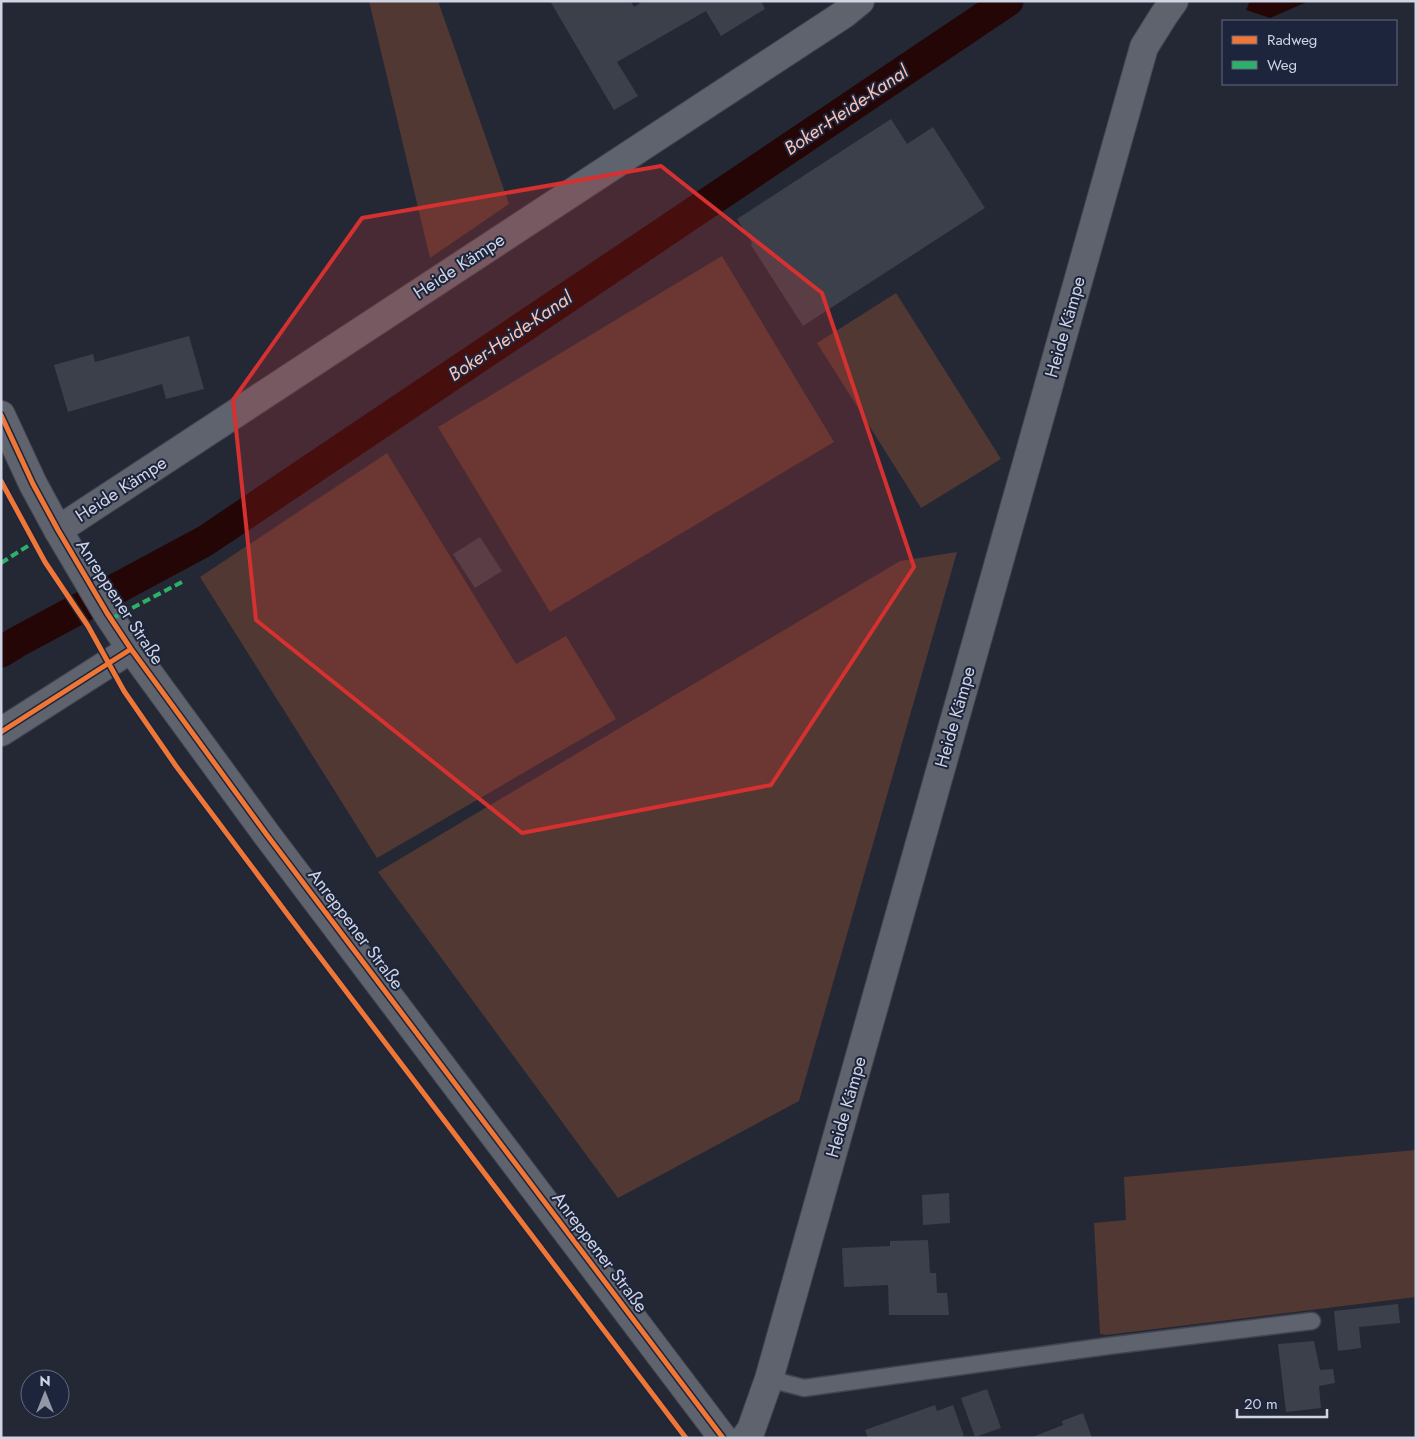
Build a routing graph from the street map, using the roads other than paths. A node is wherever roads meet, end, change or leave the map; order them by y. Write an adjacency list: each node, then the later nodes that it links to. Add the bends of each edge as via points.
1 (860, 1): 4 (street, Heide Kämpe)
2 (1174, 1): 8 (street, Heide Kämpe, via 1144,47)
3 (1, 415): 4 (street, Anreppener Straße)
4 (58, 530): 5 (street, Anreppener Straße)
5 (131, 649): 6 (street); 9 (street, Anreppener Straße, via 273,843)
6 (1, 732)
7 (1312, 1321): 8 (lane, via 804,1388)
8 (769, 1379): 10 (street, Heide Kämpe, via 751,1430)
9 (723, 1438)
10 (745, 1438)

